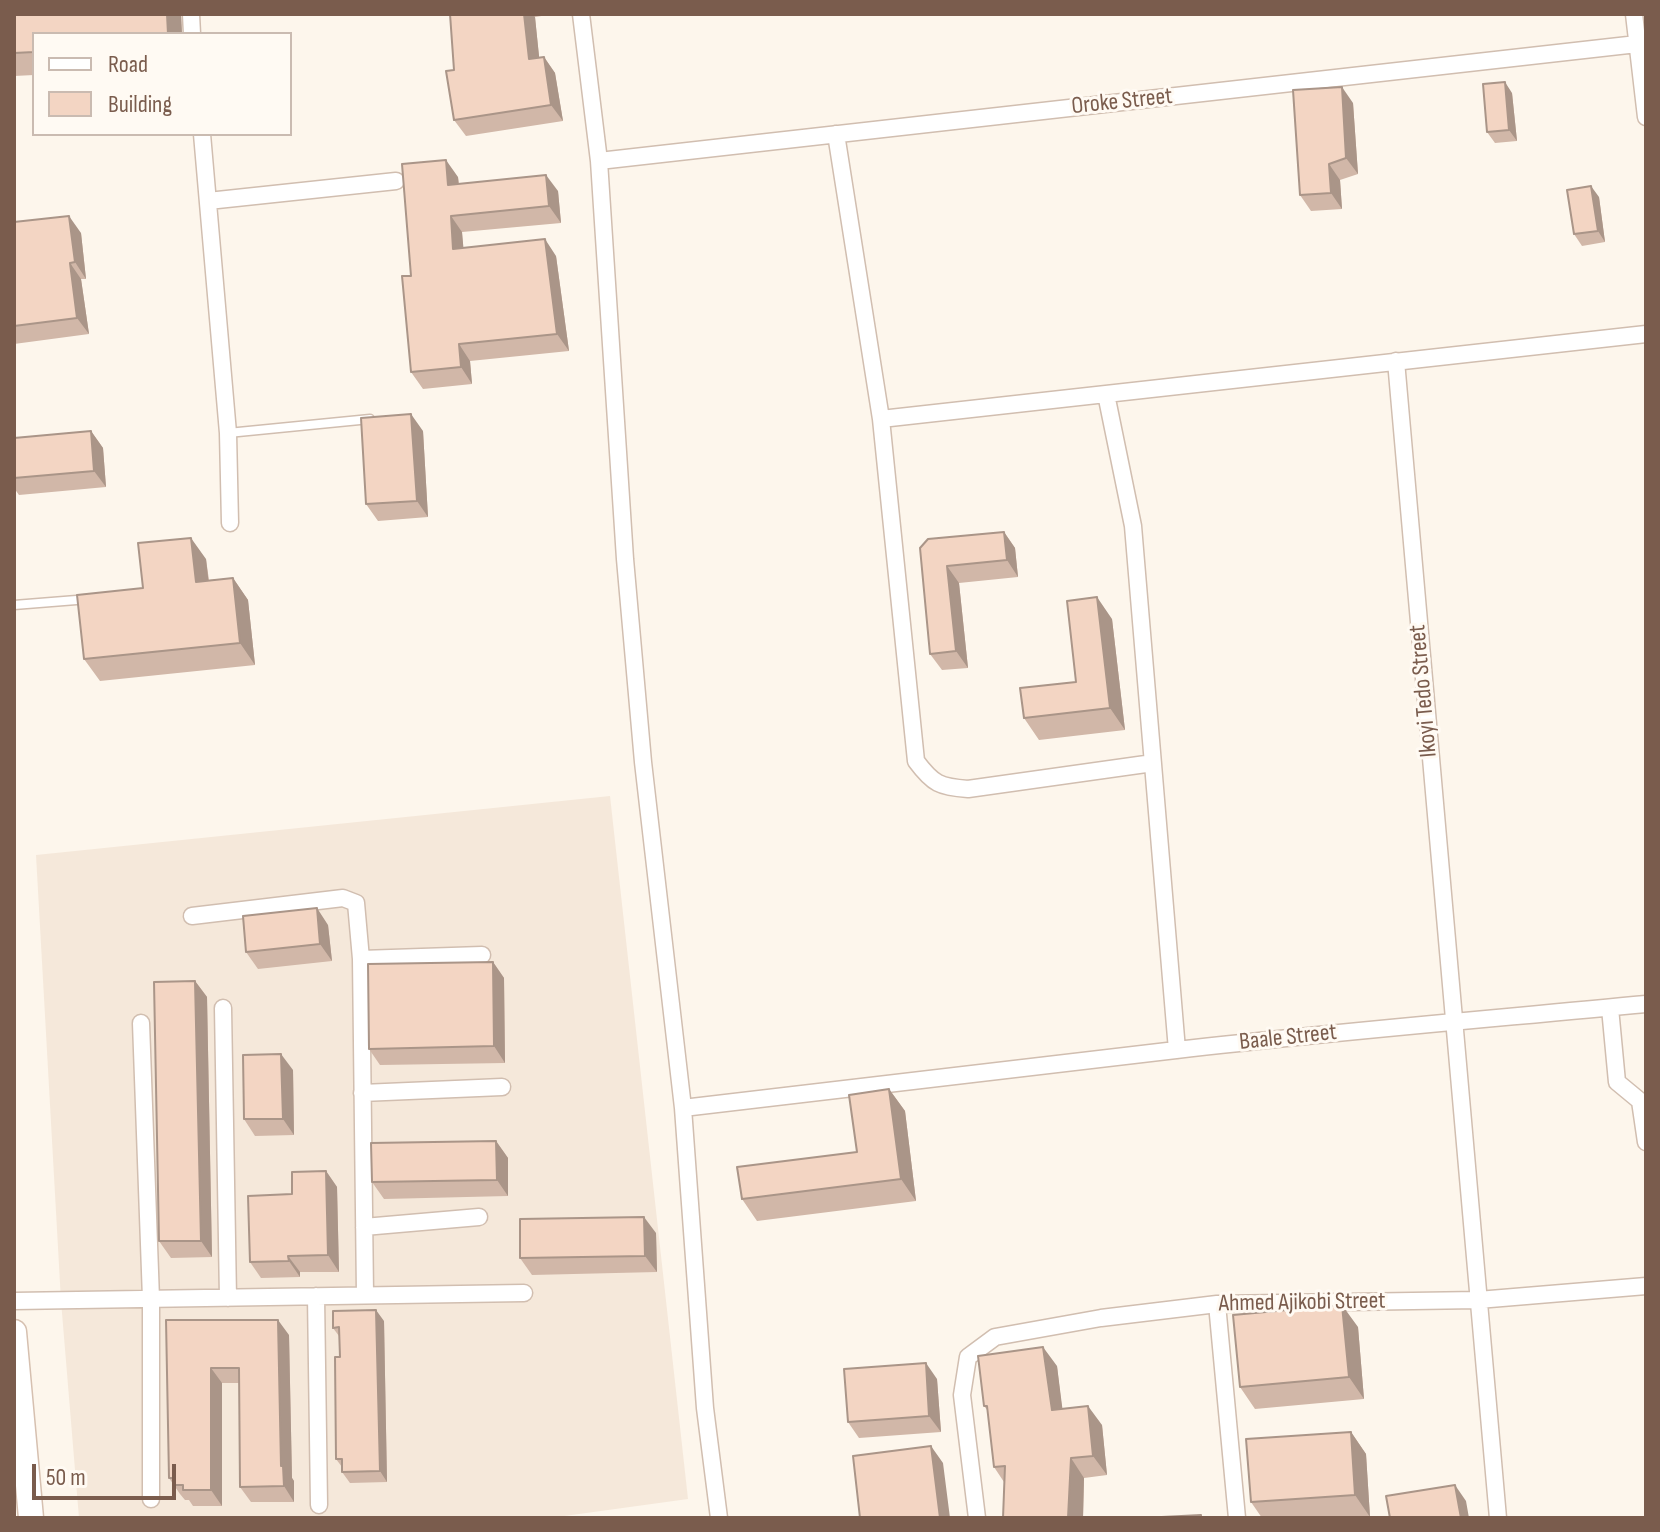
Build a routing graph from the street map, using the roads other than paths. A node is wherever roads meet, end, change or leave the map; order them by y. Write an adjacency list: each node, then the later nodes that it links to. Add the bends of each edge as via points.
1 (581, 14): 7 (street)
2 (1634, 14): 3 (street)
3 (1641, 44): 4 (street); 5 (street, Oroke Street)
4 (1646, 117)
5 (836, 134): 7 (street, Oroke Street); 14 (street)
6 (202, 136): 9 (street)
7 (599, 161): 31 (street, via 641,747)
8 (396, 181): 9 (street)
9 (208, 201): 15 (street)
10 (1646, 334): 11 (street)
11 (1396, 361): 12 (street); 26 (street, Ikoyi Tedo Street)
12 (1106, 394): 14 (street); 19 (street, via 1133,526)
13 (377, 418): 15 (lane)
14 (881, 419): 19 (street, via 916,761 925,774 941,785 968,789)
15 (228, 433): 16 (street)
16 (230, 523)
17 (104, 598): 18 (lane)
18 (14, 605)
19 (1153, 763): 28 (street)
20 (192, 916): 22 (street, via 343,898 356,903)
21 (482, 955): 22 (street)
22 (361, 959): 30 (street)
23 (1646, 1004): 25 (street, Baale Street)
24 (223, 1008): 39 (street)
25 (1610, 1008): 26 (street, Baale Street); 32 (street, via 1617,1082 1640,1101)
26 (1453, 1021): 28 (street, Baale Street); 41 (street, Ikoyi Tedo Street)
27 (141, 1023): 40 (street)
28 (1177, 1050): 31 (street, Baale Street)
29 (502, 1087): 30 (street)
30 (362, 1093): 34 (street)
31 (683, 1108): 48 (street, via 705,1408)
32 (1646, 1142)
33 (479, 1217): 34 (street)
34 (364, 1227): 37 (street)
35 (1646, 1286): 41 (street, Ahmed Ajikobi Street)
36 (524, 1293): 37 (street)
37 (365, 1295): 38 (street)
38 (316, 1296): 39 (street); 46 (street)
39 (228, 1298): 40 (street)
40 (151, 1299): 42 (street); 45 (street)
41 (1478, 1300): 43 (street, Ahmed Ajikobi Street); 51 (street, Ikoyi Tedo Street)
42 (14, 1301)
43 (1217, 1304): 49 (street, Ahmed Ajikobi Street, via 995,1337 968,1357 962,1395); 50 (street)
44 (14, 1332): 47 (main road)
45 (151, 1499)
46 (319, 1505)
47 (31, 1518)
48 (719, 1518)
49 (977, 1518)
50 (1237, 1518)
51 (1498, 1518)

